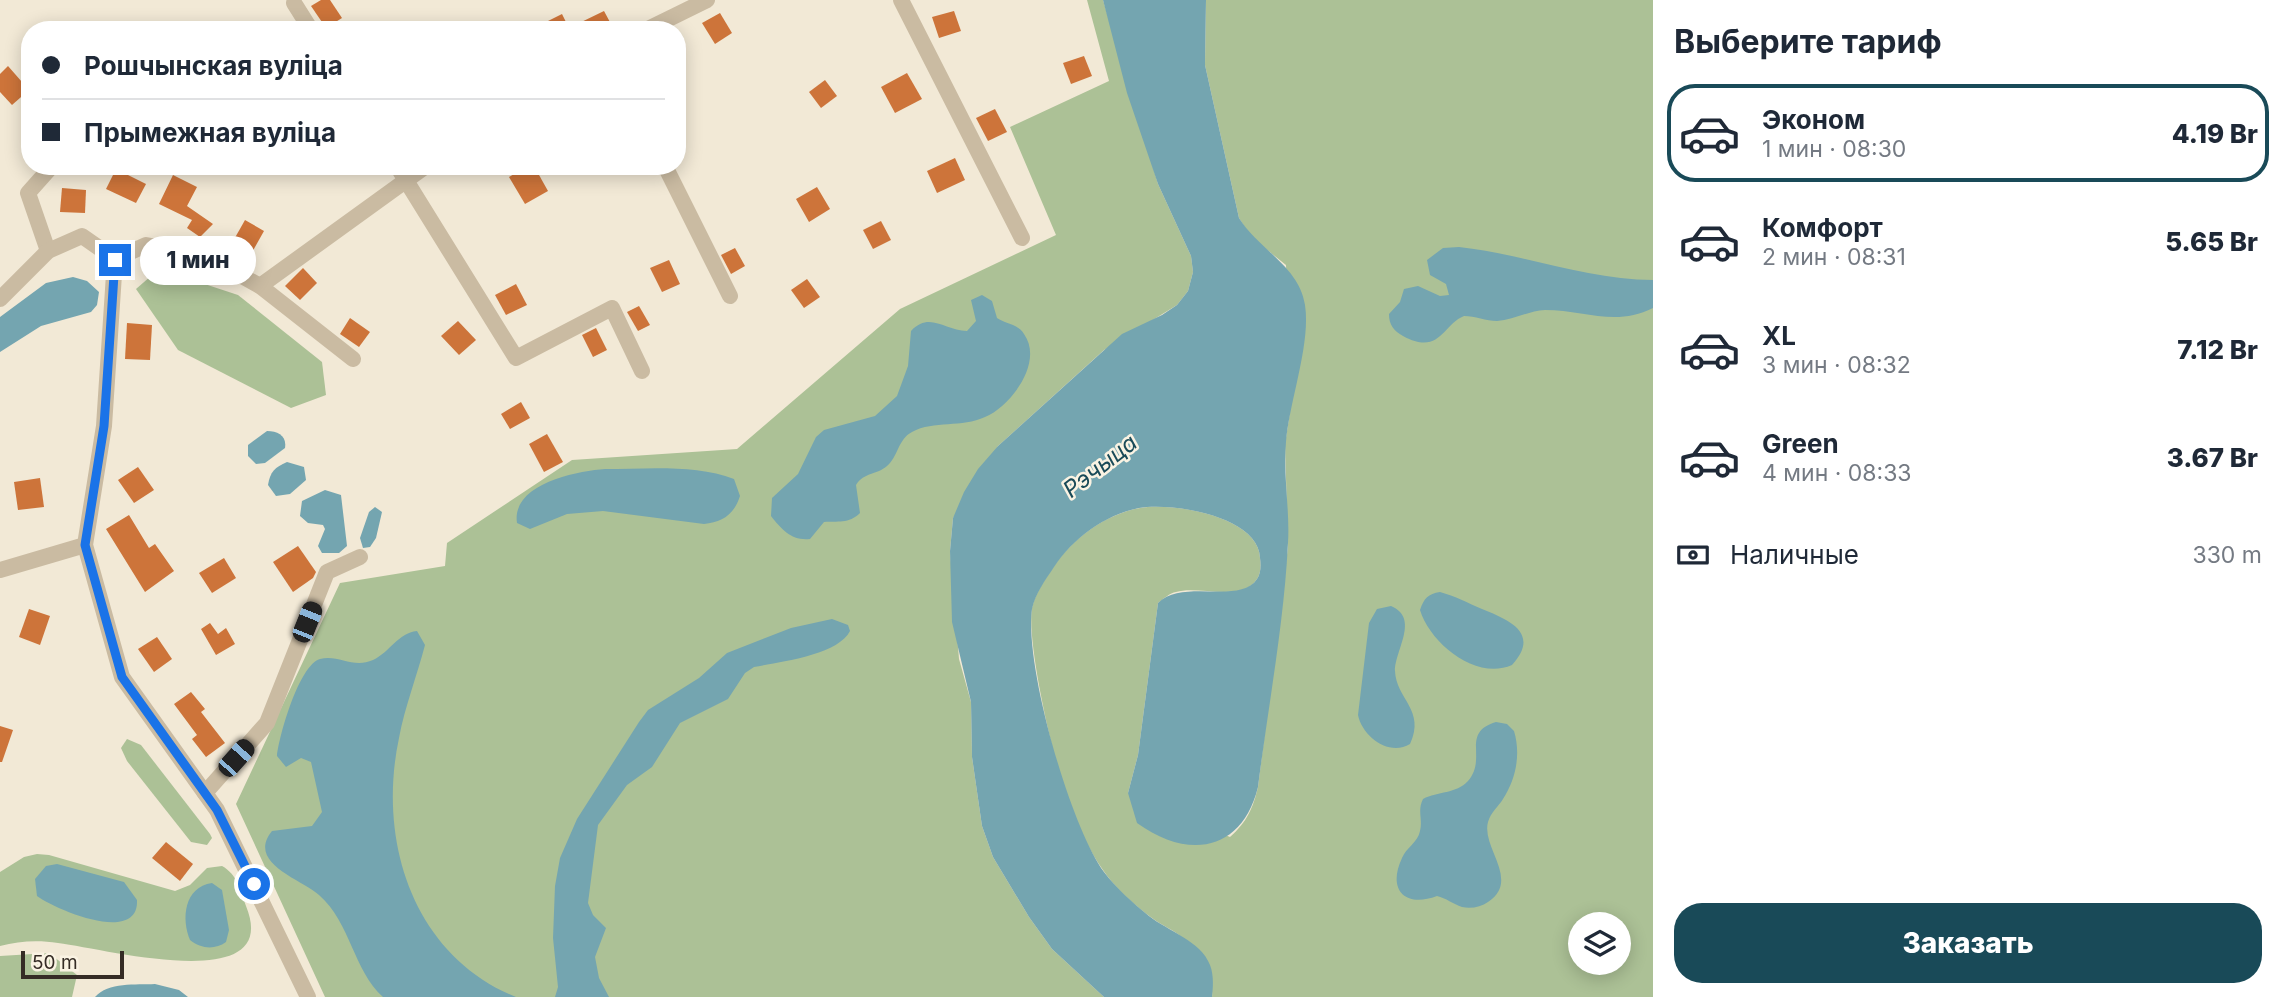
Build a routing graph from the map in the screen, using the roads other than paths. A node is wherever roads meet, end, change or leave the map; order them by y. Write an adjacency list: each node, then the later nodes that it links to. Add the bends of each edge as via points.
1 (707, 0): 5 (street)
2 (901, 0): 10 (street)
3 (294, 3): 4 (street)
4 (305, 21)
5 (664, 21)
6 (44, 175): 11 (street, via 28,193)
7 (399, 175): 13 (street)
8 (402, 175): 17 (street, via 516,358 612,308)
9 (670, 175): 14 (street)
10 (1022, 238)
11 (48, 251): 12 (street, via 82,236); 15 (street)
12 (115, 260): 13 (street, via 146,245 206,256); 18 (street, via 104,426)
13 (260, 286): 16 (street)
14 (730, 296)
15 (0, 299)
16 (352, 359)
17 (642, 371)
18 (85, 545): 20 (street); 21 (street, via 122,677)
19 (360, 557): 21 (street, via 327,572 267,723)
20 (0, 570)
21 (205, 793): 22 (street)
22 (308, 997)

